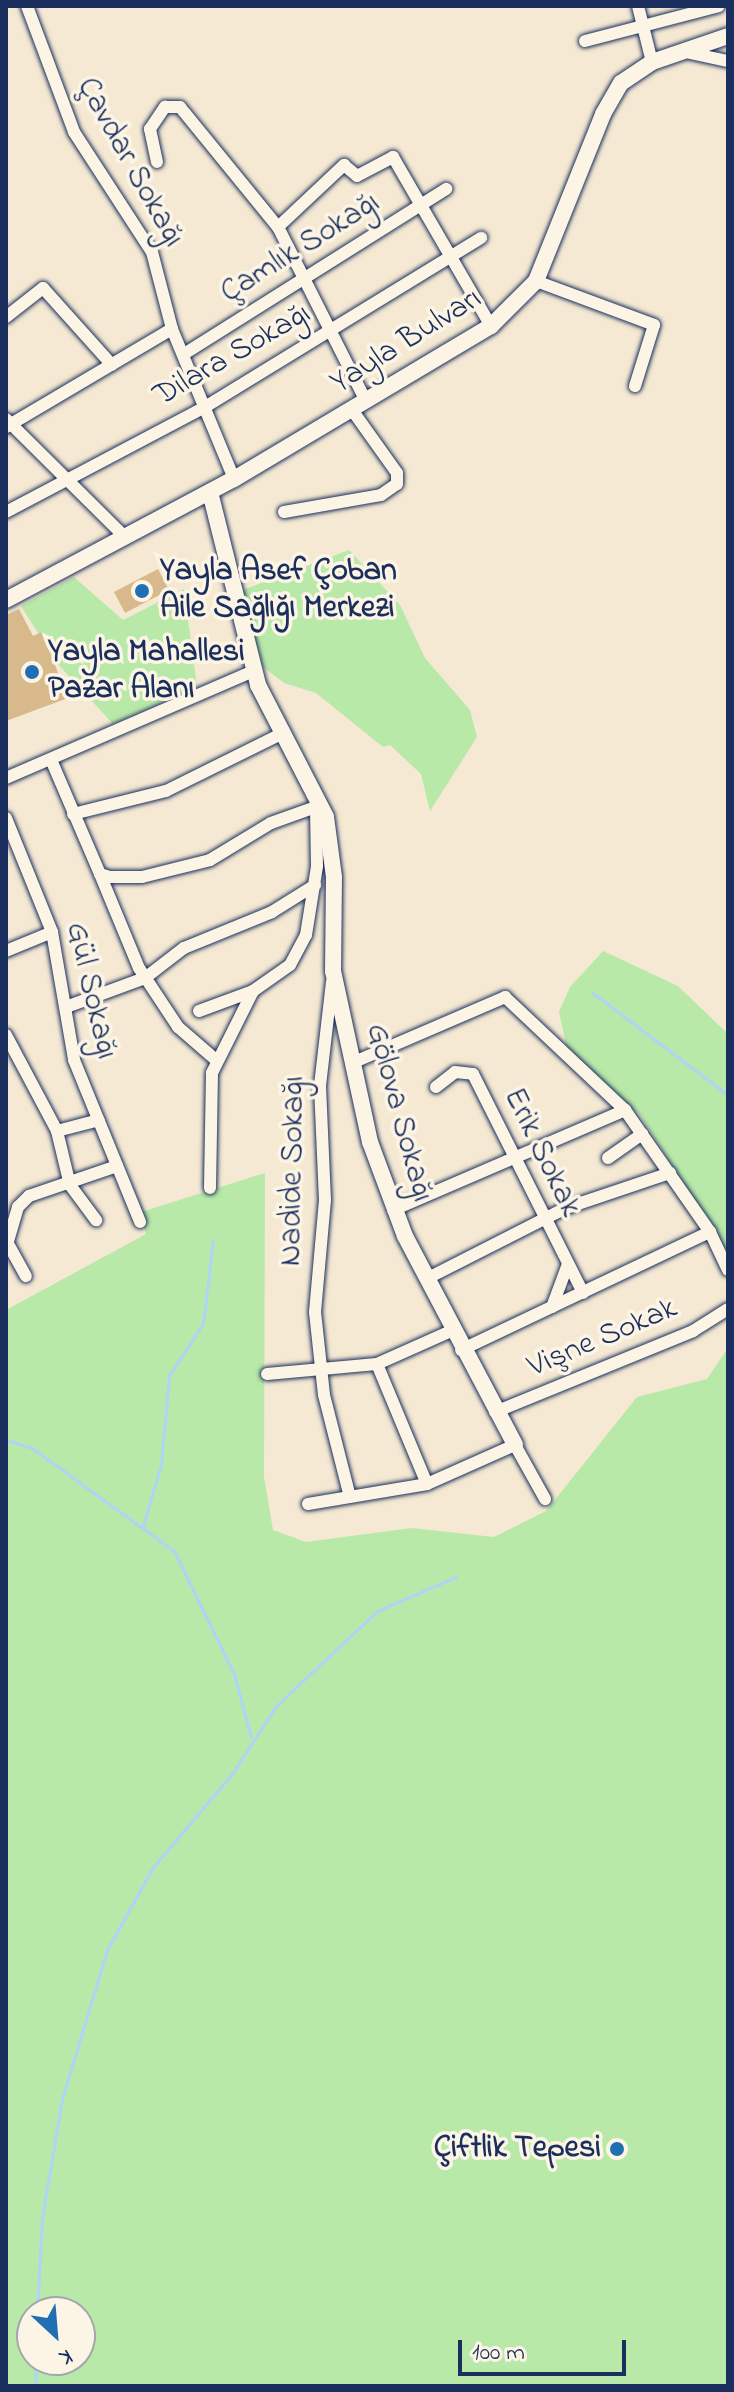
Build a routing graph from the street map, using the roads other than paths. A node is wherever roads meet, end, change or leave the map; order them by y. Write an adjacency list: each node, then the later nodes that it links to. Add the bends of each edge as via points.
1 (27, 6): 20 (street, Çavdar Sokağı, via 74,132 152,252)
2 (638, 6): 4 (street)
3 (719, 6): 4 (street)
4 (643, 29): 6 (street); 9 (street)
5 (728, 36): 7 (street, Yayla Bulvarı)
6 (585, 41)
7 (683, 53): 8 (street, via 705,52); 9 (street, Yayla Bulvarı)
8 (728, 61)
9 (652, 62): 17 (street, Yayla Bulvarı, via 635,71 611,97)
10 (157, 162): 13 (street, via 150,129 165,107 180,107)
11 (446, 189): 12 (street, Çamlık Sokağı)
12 (422, 204): 13 (street, via 393,157 357,176 344,165); 15 (street); 16 (street, Çamlık Sokağı)
13 (278, 227): 16 (street)
14 (481, 238): 15 (street, Dilara Sokağı)
15 (446, 258): 19 (street); 21 (street, Dilara Sokağı)
16 (305, 278): 21 (street); 22 (street, Çamlık Sokağı)
17 (536, 281): 19 (street, Yayla Bulvarı); 24 (street, via 654,325)
18 (6, 317): 23 (street, via 43,288)
19 (491, 326): 25 (street, Yayla Bulvarı)
20 (172, 329): 22 (street, Çavdar Sokağı); 23 (street)
21 (330, 331): 25 (street); 26 (street, Dilara Sokağı)
22 (184, 354): 26 (street, Çavdar Sokağı)
23 (112, 365): 27 (street)
24 (635, 386)
25 (359, 405): 29 (street, Yayla Bulvarı); 32 (street, via 397,473 397,484 381,495)
26 (205, 407): 28 (street, Dilara Sokağı); 29 (street, Çavdar Sokağı)
27 (8, 423): 28 (street)
28 (67, 477): 31 (street, Dilara Sokağı); 33 (street)
29 (234, 479): 30 (street, Yayla Bulvarı)
30 (210, 492): 33 (street, Yayla Bulvarı); 35 (street, Gölova Sokağı)
31 (6, 512)
32 (284, 512)
33 (126, 538): 34 (street, Yayla Bulvarı)
34 (6, 600)
35 (253, 671): 36 (street, Gölova Sokağı); 37 (street, via 158,707)
36 (283, 733): 39 (street, Gölova Sokağı); 40 (street, via 166,791)
37 (52, 762): 38 (street); 40 (street)
38 (6, 778)
39 (319, 806): 42 (street, via 271,823 210,860 142,877); 43 (street); 46 (street, Gölova Sokağı, via 334,877)
40 (73, 814): 42 (street)
41 (6, 818): 44 (street, Gül Sokağı)
42 (100, 874): 47 (street)
43 (315, 885): 47 (street, via 272,912 184,948); 48 (street, via 298,956)
44 (52, 932): 45 (street); 49 (street, Gül Sokağı)
45 (6, 951)
46 (333, 971): 53 (street, Gölova Sokağı); 81 (street, Nadide Sokağı, via 320,1086 325,1200 315,1312)
47 (145, 978): 49 (street); 52 (street, via 178,1027)
48 (253, 991): 50 (street); 52 (street)
49 (66, 1007): 56 (street, Gül Sokağı, via 74,1060)
50 (199, 1011)
51 (6, 1035): 57 (street)
52 (216, 1060): 64 (street, via 209,1093)
53 (352, 1063): 55 (street, via 505,997); 65 (street, Gölova Sokağı)
54 (436, 1087): 59 (street, Erik Sokak, via 455,1072 473,1074)
55 (625, 1110): 58 (street); 59 (street, via 553,1146)
56 (99, 1120): 57 (street); 61 (street, Gül Sokağı)
57 (57, 1131): 63 (street)
58 (642, 1134): 60 (street); 62 (street)
59 (513, 1155): 65 (street); 68 (street, Erik Sokak)
60 (608, 1158)
61 (117, 1166): 63 (street); 67 (street, Gül Sokağı)
62 (670, 1173): 68 (street, via 566,1208); 69 (street)
63 (70, 1185): 66 (street); 70 (street, via 41,1191 18,1207)
64 (210, 1188)
65 (393, 1210): 74 (street, Gölova Sokağı)
66 (96, 1220)
67 (140, 1222)
68 (545, 1222): 71 (street, Erik Sokak); 74 (street)
69 (710, 1232): 72 (street); 75 (street)
70 (7, 1244): 73 (street)
71 (568, 1264): 75 (street, Erik Sokak); 76 (street)
72 (728, 1270)
73 (26, 1276)
74 (426, 1279): 78 (street, Gölova Sokağı)
75 (583, 1293): 76 (street)
76 (552, 1307): 79 (street)
77 (728, 1309): 83 (street, Vişne Sokak, via 693,1331)
78 (451, 1331): 79 (street, Gölova Sokağı); 80 (street)
79 (461, 1350): 83 (street, Gölova Sokağı)
80 (377, 1364): 81 (street); 85 (street)
81 (320, 1372): 82 (street); 86 (street, Nadide Sokağı)
82 (267, 1374)
83 (495, 1412): 84 (street, Gölova Sokağı)
84 (515, 1445): 85 (street); 87 (street, Gölova Sokağı)
85 (427, 1484): 86 (street)
86 (350, 1497): 88 (street)
87 (545, 1499)
88 (308, 1504)

